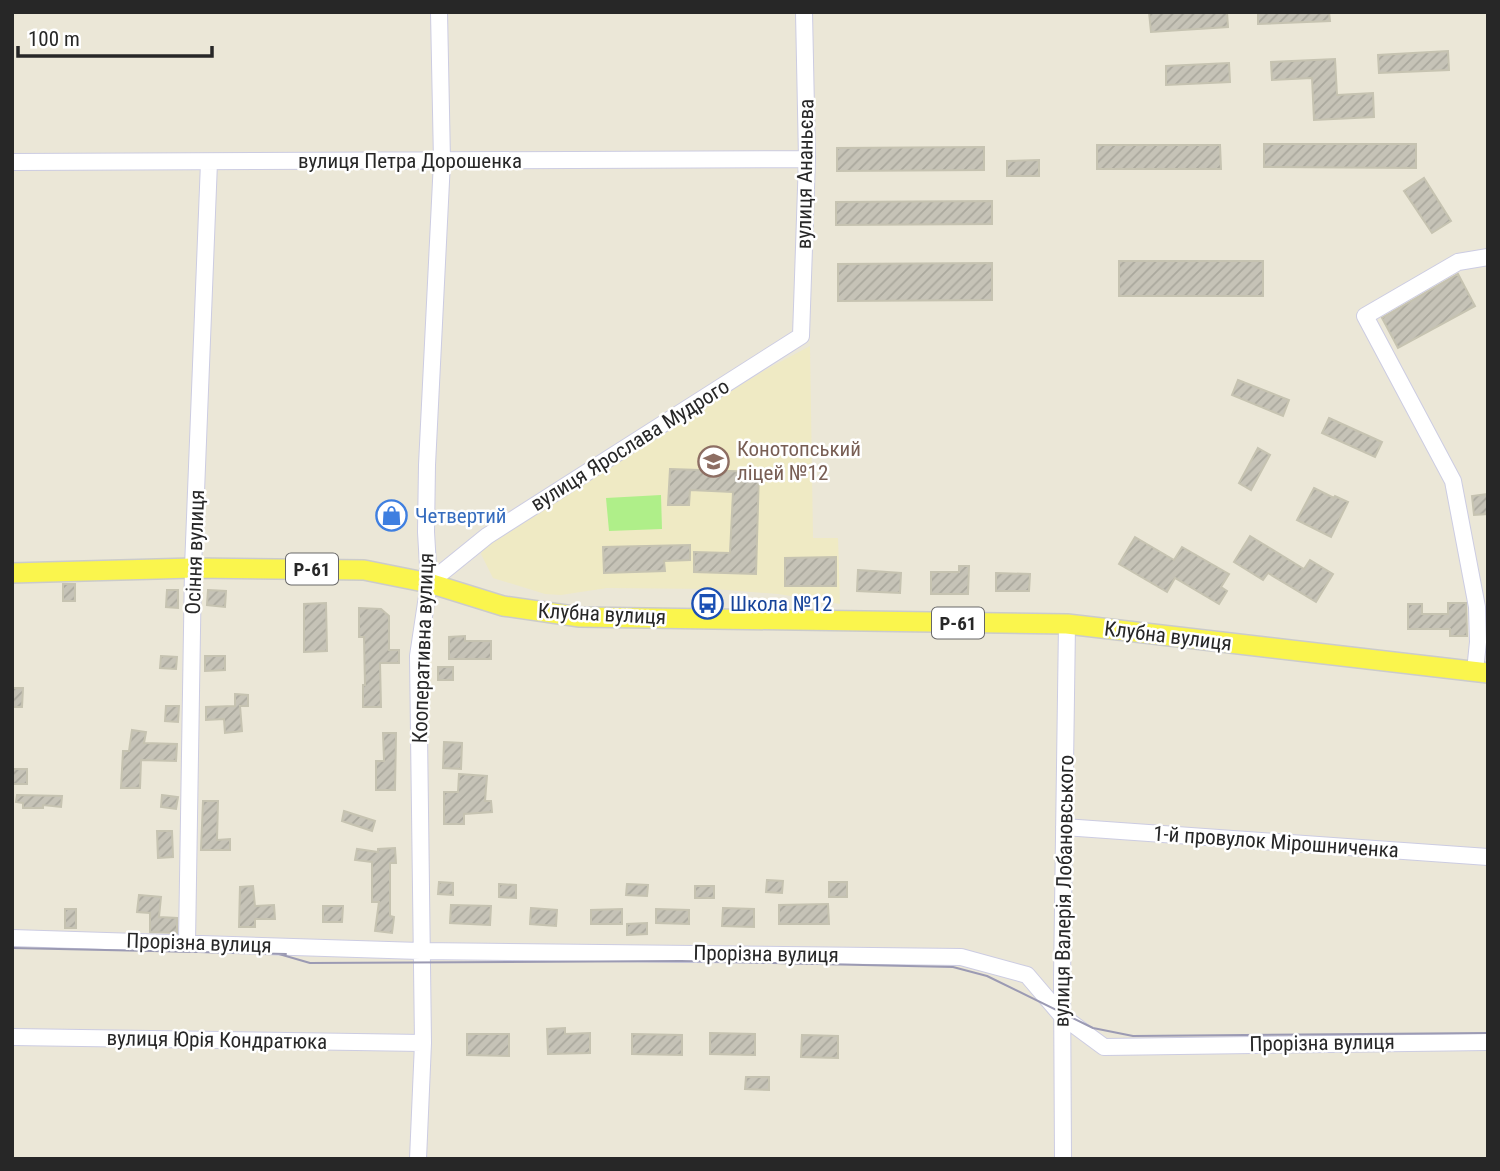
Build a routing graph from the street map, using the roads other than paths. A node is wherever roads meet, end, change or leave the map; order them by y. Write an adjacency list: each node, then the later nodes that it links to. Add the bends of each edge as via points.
1 (439, 12): 4 (street, Кооперативна вулиця)
2 (804, 12): 3 (street, вулиця Ананьєва)
3 (807, 159): 4 (street, вулиця Петра Дорошенка); 8 (street, вулиця Ананьєва)
4 (442, 161): 6 (street, вулиця Петра Дорошенка); 11 (street, Кооперативна вулиця, via 427,465)
5 (12, 162): 6 (street, вулиця Петра Дорошенка)
6 (209, 162): 9 (street, Осіння вулиця)
7 (1488, 257): 12 (street, via 1458,262 1365,316 1453,481)
8 (801, 337): 11 (street, вулиця Ярослава Мудрого, via 487,536)
9 (193, 568): 10 (main road, Клубна вулиця / Р-61); 11 (main road, Клубна вулиця / Р-61, via 363,570); 18 (street, Осіння вулиця)
10 (12, 573)
11 (429, 583): 13 (main road, Клубна вулиця / Р-61, via 503,607 580,617); 19 (street, Кооперативна вулиця, via 418,656)
12 (1482, 606): 14 (street)
13 (1067, 624): 14 (main road, Клубна вулиця / Р-61); 15 (street, вулиця Валерія Лобановського)
14 (1481, 672)
15 (1064, 827): 16 (street, 1-й провулок Мірошниченка); 20 (street, вулиця Валерія Лобановського)
16 (1488, 857)
17 (12, 938): 18 (street, Прорізна вулиця)
18 (187, 942): 19 (street, Прорізна вулиця)
19 (420, 951): 20 (street, Прорізна вулиця, via 961,957 1027,975); 23 (street, Кооперативна вулиця)
20 (1062, 1016): 22 (street, Прорізна вулиця, via 1104,1047); 25 (street, вулиця Валерія Лобановського)
21 (12, 1037): 23 (street, вулиця Юрія Кондратюка)
22 (1488, 1042)
23 (423, 1043): 24 (street, Кооперативна вулиця)
24 (418, 1159)
25 (1063, 1159)

